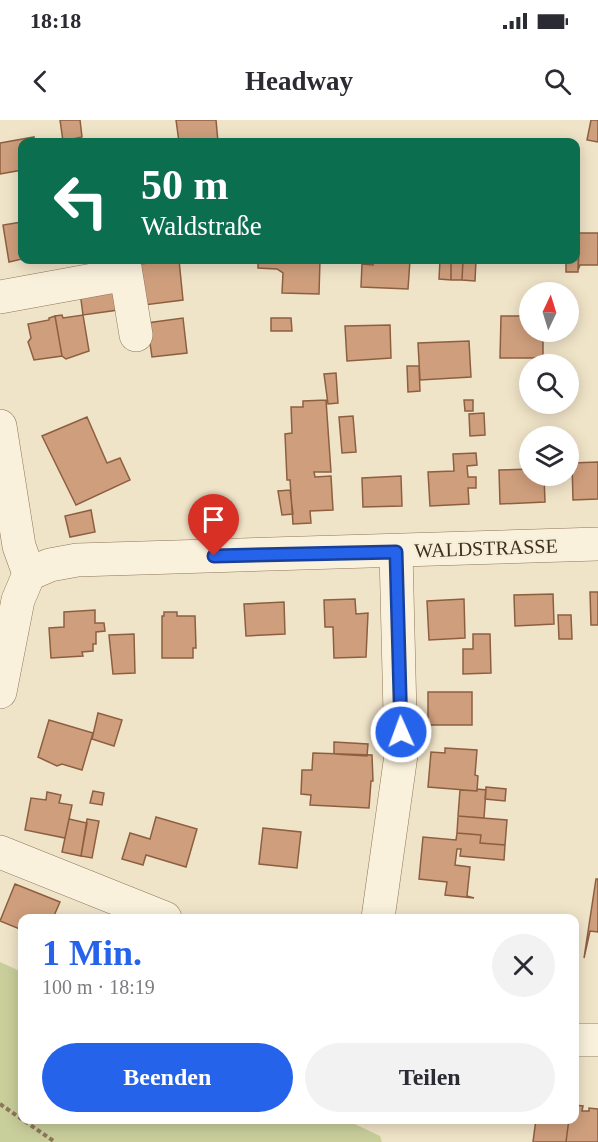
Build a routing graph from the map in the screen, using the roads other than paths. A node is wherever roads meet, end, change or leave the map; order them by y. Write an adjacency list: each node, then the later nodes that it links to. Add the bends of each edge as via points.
1 (125, 267): 2 (street); 3 (street)
2 (0, 297)
3 (136, 335)
4 (0, 426): 7 (street, via 20,546)
5 (598, 544): 6 (street, WALDSTRASSE)
6 (396, 552): 7 (street, WALDSTRASSE, via 77,560); 11 (street, via 401,755)
7 (29, 574): 8 (street, via 18,600)
8 (0, 692)
9 (0, 852): 10 (street)
10 (155, 914)
11 (379, 914)
12 (579, 1040): 13 (street)
13 (598, 1040)

